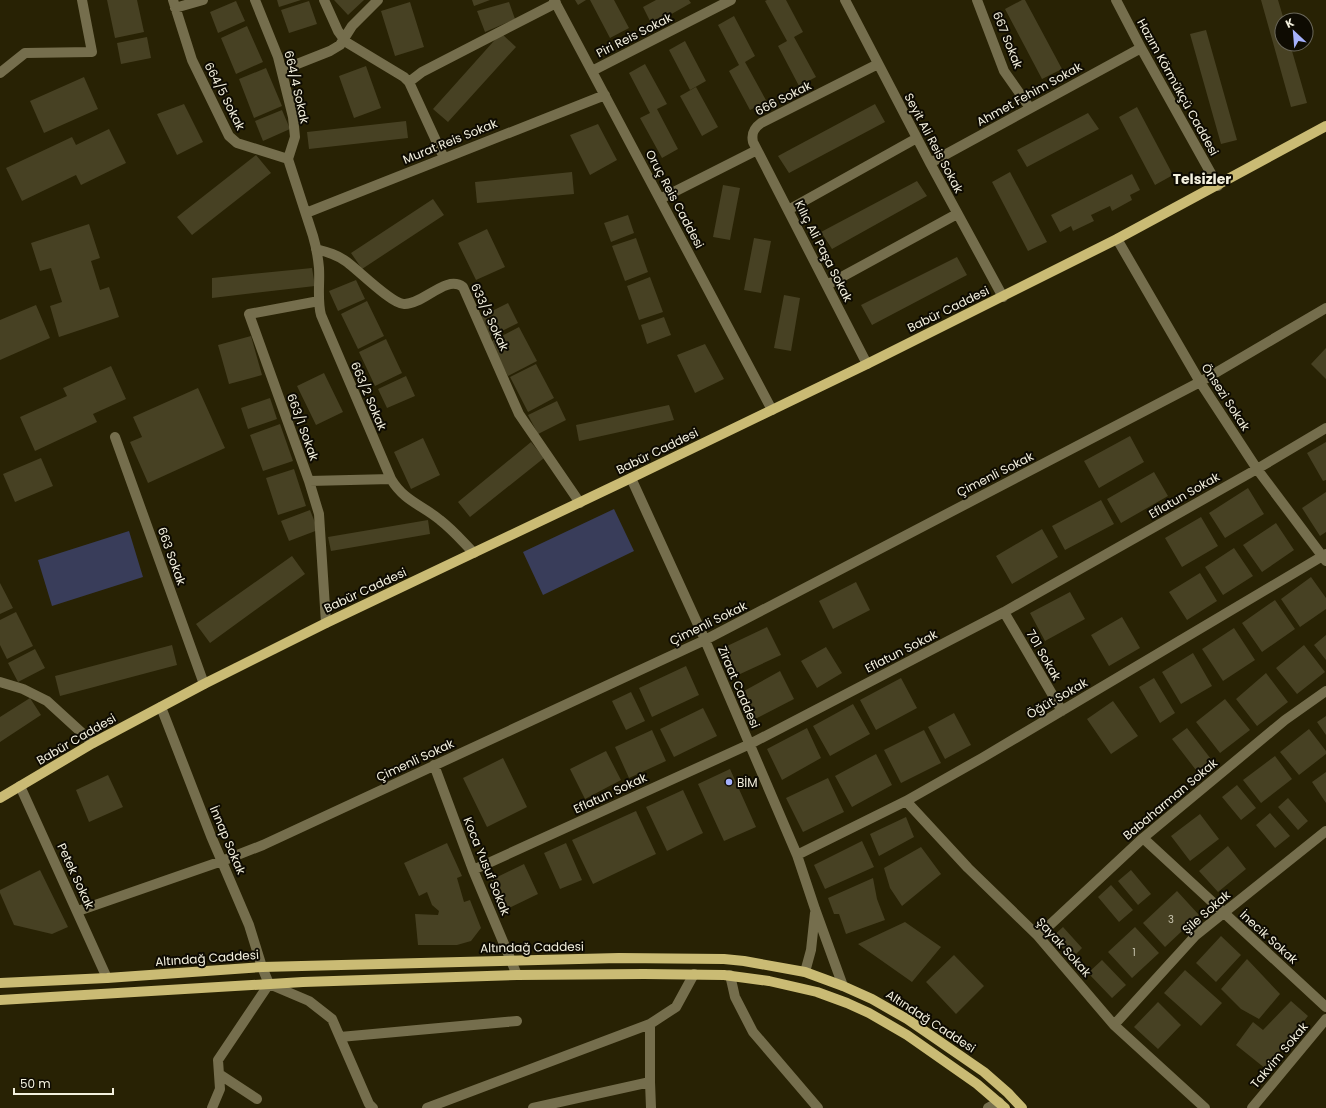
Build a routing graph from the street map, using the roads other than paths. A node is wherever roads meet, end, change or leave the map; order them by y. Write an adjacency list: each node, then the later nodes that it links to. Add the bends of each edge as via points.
1 (82, 0): 17 (street, via 92,52 25,53)
2 (203, 0): 11 (street)
3 (255, 0): 15 (street, 664/4 Sokak)
4 (324, 0): 12 (street)
5 (378, 0): 12 (street, via 352,26)
6 (731, 0): 16 (street, Piri Reis Sokak)
7 (845, 0): 14 (street, Seyit Ali Reis Sokak)
8 (977, 0): 20 (street, 667 Sokak, via 1004,71)
9 (1116, 0): 13 (street, Hazım Körmükçü Caddesi)
10 (555, 2): 16 (street, Oruç Reis Caddesi); 18 (street, via 422,72)
11 (174, 4): 25 (street, 664/5 Sokak, via 192,60 229,136 237,142)
12 (344, 39): 15 (street, via 333,49); 18 (street)
13 (1141, 48): 20 (street, Ahmet Fehim Sokak); 27 (street, Hazım Körmükçü Caddesi)
14 (878, 64): 22 (street, Seyit Ali Reis Sokak); 23 (street, 666 Sokak, via 757,126 752,137)
15 (282, 70): 25 (street, 664/4 Sokak, via 295,137)
16 (592, 71): 19 (street, Oruç Reis Caddesi)
17 (0, 72)
18 (409, 82): 24 (street)
19 (604, 94): 24 (street, Murat Reis Sokak); 28 (street, Oruç Reis Caddesi)
20 (1030, 108): 26 (street, Ahmet Fehim Sokak)
21 (1326, 126): 27 (main road, Babür Caddesi)
22 (917, 138): 26 (street, Seyit Ali Reis Sokak); 29 (street)
23 (758, 150): 28 (street); 29 (street, Kılıç Ali Paşa Sokak)
24 (444, 158): 30 (street, Murat Reis Sokak)
25 (288, 159): 30 (street)
26 (930, 163): 31 (street, Seyit Ali Reis Sokak)
27 (1218, 186): 32 (main road, Babür Caddesi)
28 (660, 199): 40 (street, Oruç Reis Caddesi)
29 (788, 210): 34 (street, Kılıç Ali Paşa Sokak)
30 (306, 213): 33 (street, 663/2 Sokak)
31 (958, 214): 34 (street); 35 (street, Seyit Ali Reis Sokak)
32 (1117, 239): 35 (main road, Babür Caddesi); 39 (street, Önsezi Sokak)
33 (316, 249): 36 (street, 663/2 Sokak); 47 (street, 633/3 Sokak, via 346,261 386,294 403,304 417,301 446,285 454,283 463,287 519,414)
34 (827, 285): 38 (street, Kılıç Ali Paşa Sokak)
35 (1003, 296): 38 (main road, Babür Caddesi)
36 (319, 301): 45 (street, 663/2 Sokak, via 321,316); 46 (street, 663/1 Sokak, via 249,314)
37 (1326, 308): 39 (street, Çimenli Sokak)
38 (867, 364): 40 (main road, Babür Caddesi)
39 (1200, 382): 43 (street, Önsezi Sokak); 52 (street, Çimenli Sokak)
40 (772, 410): 44 (main road, Babür Caddesi)
41 (1326, 428): 43 (street, Eflatun Sokak)
42 (114, 437): 54 (street, 663 Sokak)
43 (1257, 469): 49 (street, Önsezi Sokak); 50 (street, Eflatun Sokak)
44 (631, 478): 47 (main road, Babür Caddesi); 52 (street, Ziraat Caddesi)
45 (391, 479): 46 (street); 48 (street, 663/2 Sokak, via 406,498 440,520)
46 (308, 481): 51 (street, 663/1 Sokak, via 319,514)
47 (580, 503): 48 (main road, Babür Caddesi)
48 (474, 553): 51 (main road, Babür Caddesi)
49 (1325, 557): 57 (street, Öğüt Sokak)
50 (1004, 612): 57 (street, 701 Sokak); 59 (street, Eflatun Sokak)
51 (326, 623): 54 (main road, Babür Caddesi)
52 (705, 640): 59 (street, Ziraat Caddesi); 60 (street, Çimenli Sokak)
53 (0, 682): 58 (street, via 23,689 47,701)
54 (204, 684): 56 (main road, Babür Caddesi)
55 (1326, 691): 65 (street, Babaharman Sokak, via 1285,720)
56 (161, 707): 58 (main road, Babür Caddesi); 67 (street, İnnap Sokak)
57 (1062, 711): 63 (street, Öğüt Sokak)
58 (93, 743): 61 (main road, Babür Caddesi)
59 (750, 744): 66 (street, Ziraat Caddesi); 68 (street, Eflatun Sokak)
60 (434, 765): 67 (street, Çimenli Sokak, via 263,845); 68 (street, Koca Yusuf Sokak)
61 (20, 786): 62 (main road, Babür Caddesi); 70 (street, Petek Sokak)
62 (0, 798)
63 (906, 801): 66 (street, Öğüt Sokak); 72 (street, Şayak Sokak, via 968,868)
64 (1326, 831): 71 (street, Şile Sokak)
65 (1143, 838): 71 (street, İnecik Sokak); 72 (street, Babaharman Sokak)
66 (797, 856): 69 (street, Ziraat Caddesi)
67 (222, 860): 70 (street, Çimenli Sokak); 74 (street, İnnap Sokak, via 249,925)
68 (473, 870): 73 (street, Koca Yusuf Sokak)
69 (815, 909): 75 (street, Ziraat Caddesi, via 811,950); 83 (street, Ziraat Caddesi)
70 (78, 911): 79 (street, Petek Sokak)
71 (1224, 913): 85 (street, İnecik Sokak); 89 (street, Şile Sokak, via 1196,936)
72 (1038, 936): 89 (street, Şayak Sokak)
73 (511, 960): 74 (main road, Altındağ Caddesi); 75 (main road, Altındağ Caddesi, via 724,959); 77 (street, Koca Yusuf Sokak)
74 (262, 967): 79 (main road, Altındağ Caddesi); 81 (street, İnnap Sokak)
75 (805, 972): 82 (main road); 83 (main road, Altındağ Caddesi)
76 (694, 974): 77 (main road, Altındağ Caddesi); 78 (main road, Altındağ Caddesi); 88 (street, via 676,1007)
77 (517, 975): 81 (main road, Altındağ Caddesi)
78 (730, 975): 82 (main road, Altındağ Caddesi); 100 (street, via 735,997 754,1032)
79 (107, 978): 80 (main road, Altındağ Caddesi)
80 (0, 983)
81 (269, 984): 84 (main road, Altındağ Caddesi); 90 (street, via 310,1001 332,1019); 91 (street, via 218,1060)
82 (794, 986): 94 (main road, Altındağ Caddesi, via 847,1003 885,1022 977,1084)
83 (843, 986): 102 (main road, Altındağ Caddesi, via 872,999 913,1023 984,1072)
84 (0, 1000)
85 (1326, 1007)
86 (1326, 1019): 104 (street, Takvim Sokak)
87 (517, 1021): 90 (street)
88 (650, 1024): 92 (street); 97 (street)
89 (1114, 1025): 103 (street, Şayak Sokak)
90 (340, 1036): 96 (street)
91 (219, 1074): 93 (street); 95 (street, via 220,1089)
92 (650, 1082): 98 (street); 99 (street)
93 (258, 1098)
94 (1002, 1105): 101 (street)
95 (212, 1108)
96 (373, 1108)
97 (427, 1108)
98 (533, 1108)
99 (651, 1108)
100 (818, 1108)
101 (988, 1108)
102 (1022, 1108)
103 (1205, 1108)
104 (1252, 1108)

